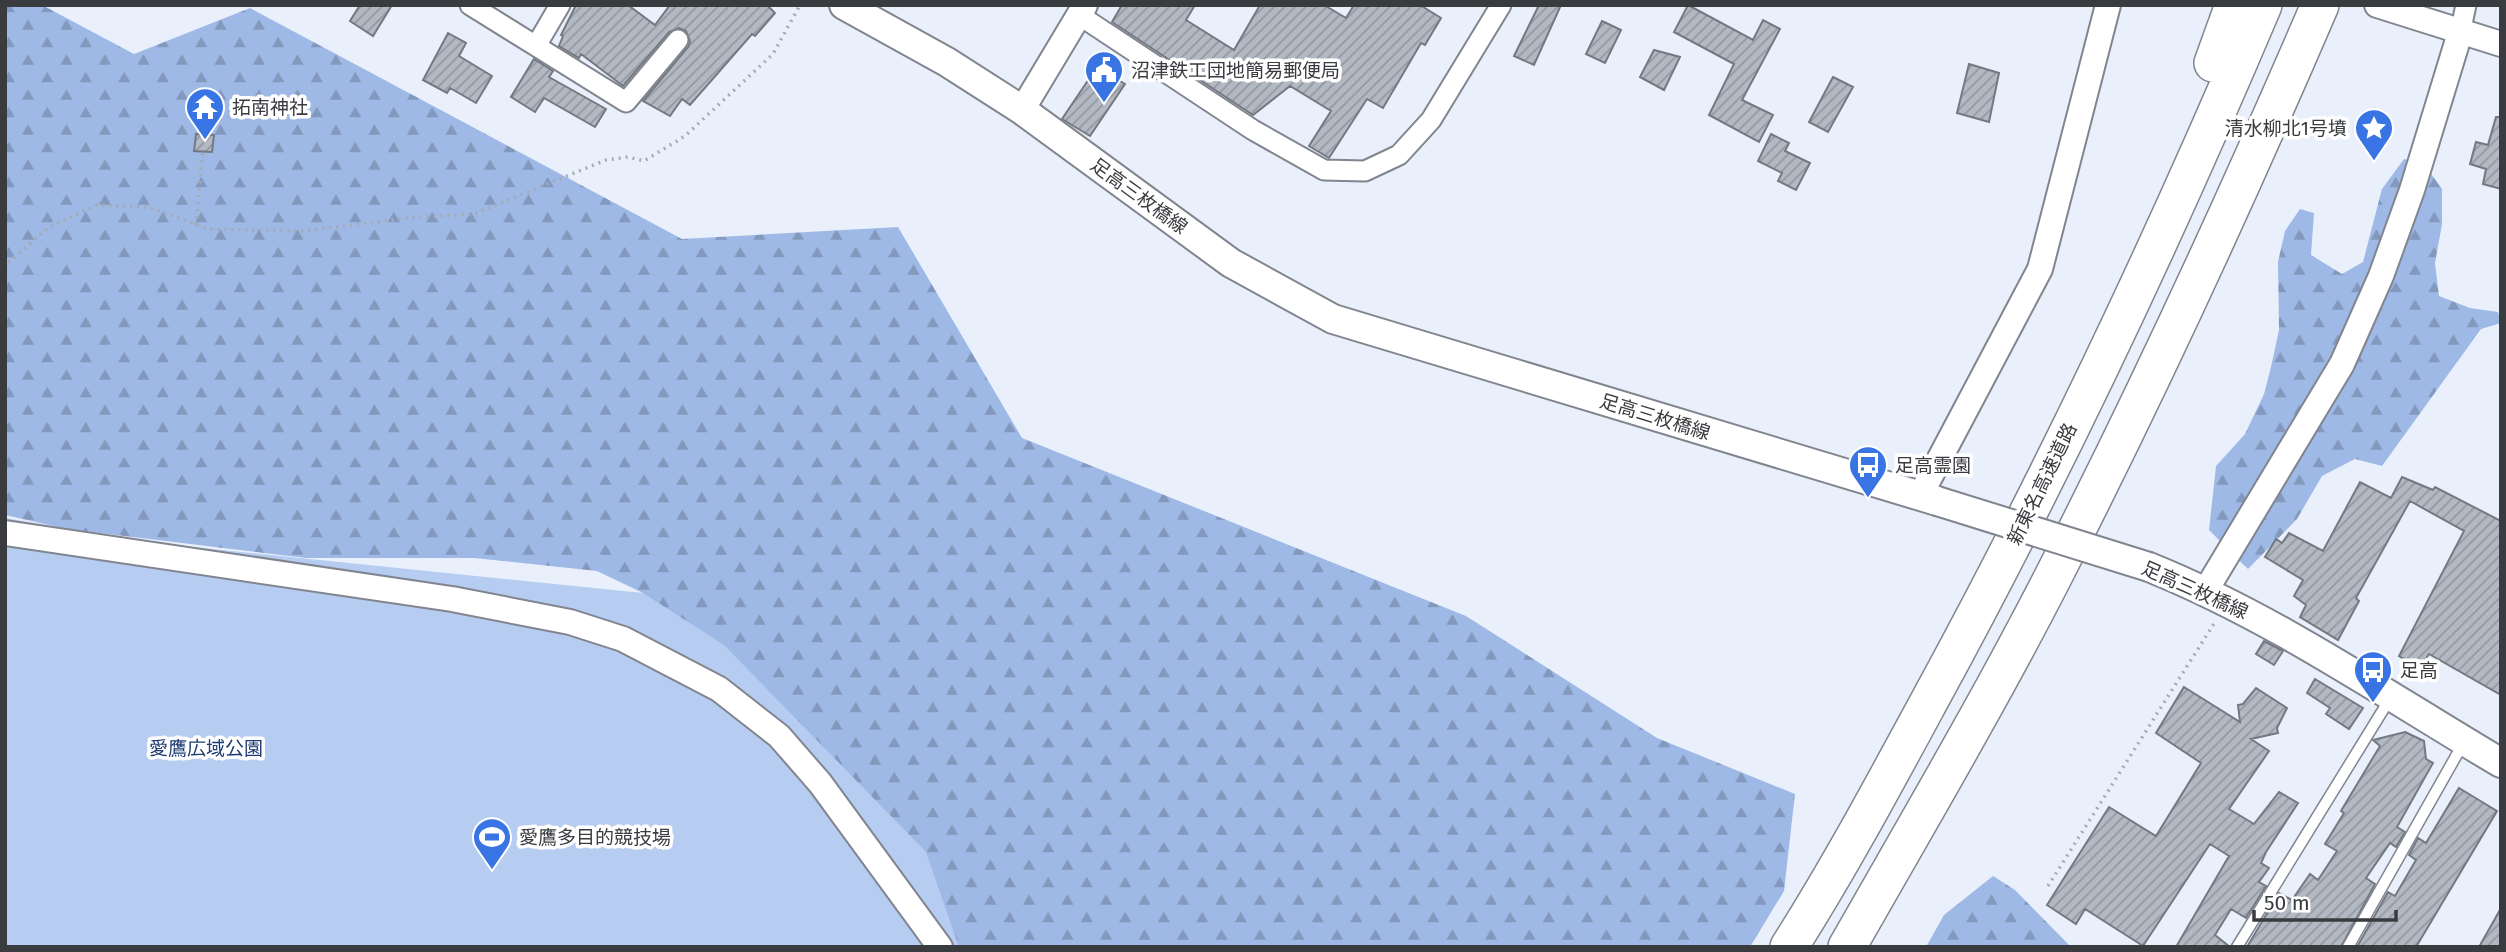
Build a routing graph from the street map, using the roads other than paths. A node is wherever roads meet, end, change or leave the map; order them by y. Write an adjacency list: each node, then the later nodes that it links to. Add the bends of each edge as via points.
1 (470, 5): 15 (street)
2 (560, 5): 15 (street)
3 (844, 5): 16 (main road, 足高三枚橋線)
4 (1501, 5): 11 (street, via 1431,120 1399,155 1365,172 1324,170 1253,130)
5 (2108, 5): 17 (street, via 2040,269)
6 (2234, 5): 19 (highway, via 2207,80)
7 (2263, 5): 19 (highway, 新東名高速道路, via 2084,400)
8 (2320, 5): 26 (highway, via 2150,380 2052,579)
9 (2377, 5): 12 (street)
10 (2466, 5): 12 (street)
11 (1082, 10): 16 (street)
12 (2460, 33): 14 (street); 20 (street, via 2381,276 2342,364)
13 (678, 40): 15 (street, via 626,102)
14 (2501, 44)
15 (536, 46)
16 (1022, 110): 17 (main road, 足高三枚橋線, via 1231,263 1333,318)
17 (1929, 499): 20 (main road, 足高三枚橋線, bridge, via 2149,567)
18 (5, 533): 25 (street, via 452,599 570,622 623,639 719,689 779,736 820,783)
19 (1990, 590): 24 (highway, 新東名高速道路)
20 (2217, 596): 21 (main road, 足高三枚橋線)
21 (2391, 697): 22 (main road, 足高三枚橋線); 27 (lane)
22 (2465, 742): 23 (main road, 足高三枚橋線); 28 (lane)
23 (2501, 763)
24 (1793, 940)
25 (940, 947)
26 (1847, 947)
27 (2237, 947)
28 (2348, 947)

